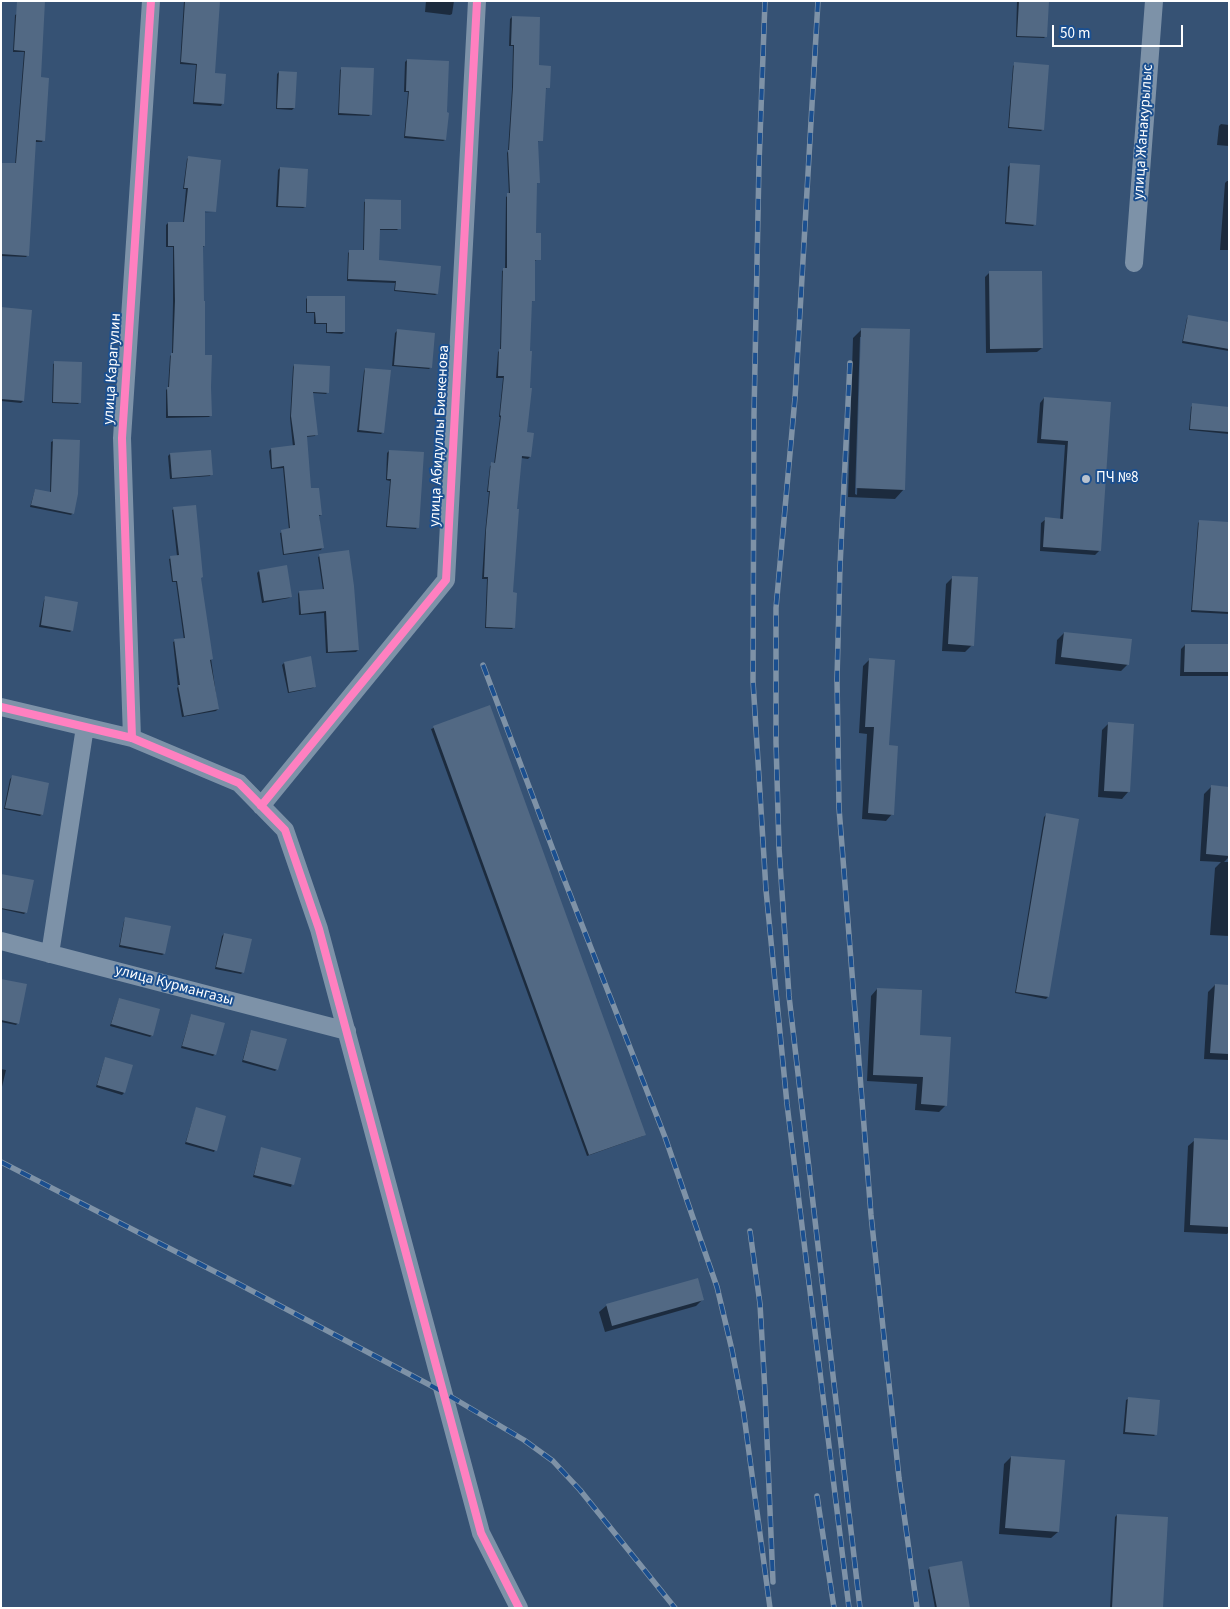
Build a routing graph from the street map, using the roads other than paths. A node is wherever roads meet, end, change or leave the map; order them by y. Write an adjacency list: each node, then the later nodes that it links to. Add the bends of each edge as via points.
1 (151, 1): 7 (street, улица Карагулин, via 122,438)
2 (477, 1): 8 (street, улица Абидуллы Биекенова, via 446,580)
3 (1154, 1): 4 (street, улица Жанакурылыс)
4 (1134, 263)
5 (1, 706): 6 (street)
6 (85, 727): 7 (street); 10 (street)
7 (132, 738): 8 (street, via 239,783)
8 (261, 806): 11 (street, via 285,830 319,929)
9 (1, 941): 10 (street, улица Курмангазы)
10 (50, 954): 11 (street, улица Курмангазы)
11 (347, 1031): 12 (street, via 481,1533)
12 (519, 1608)

